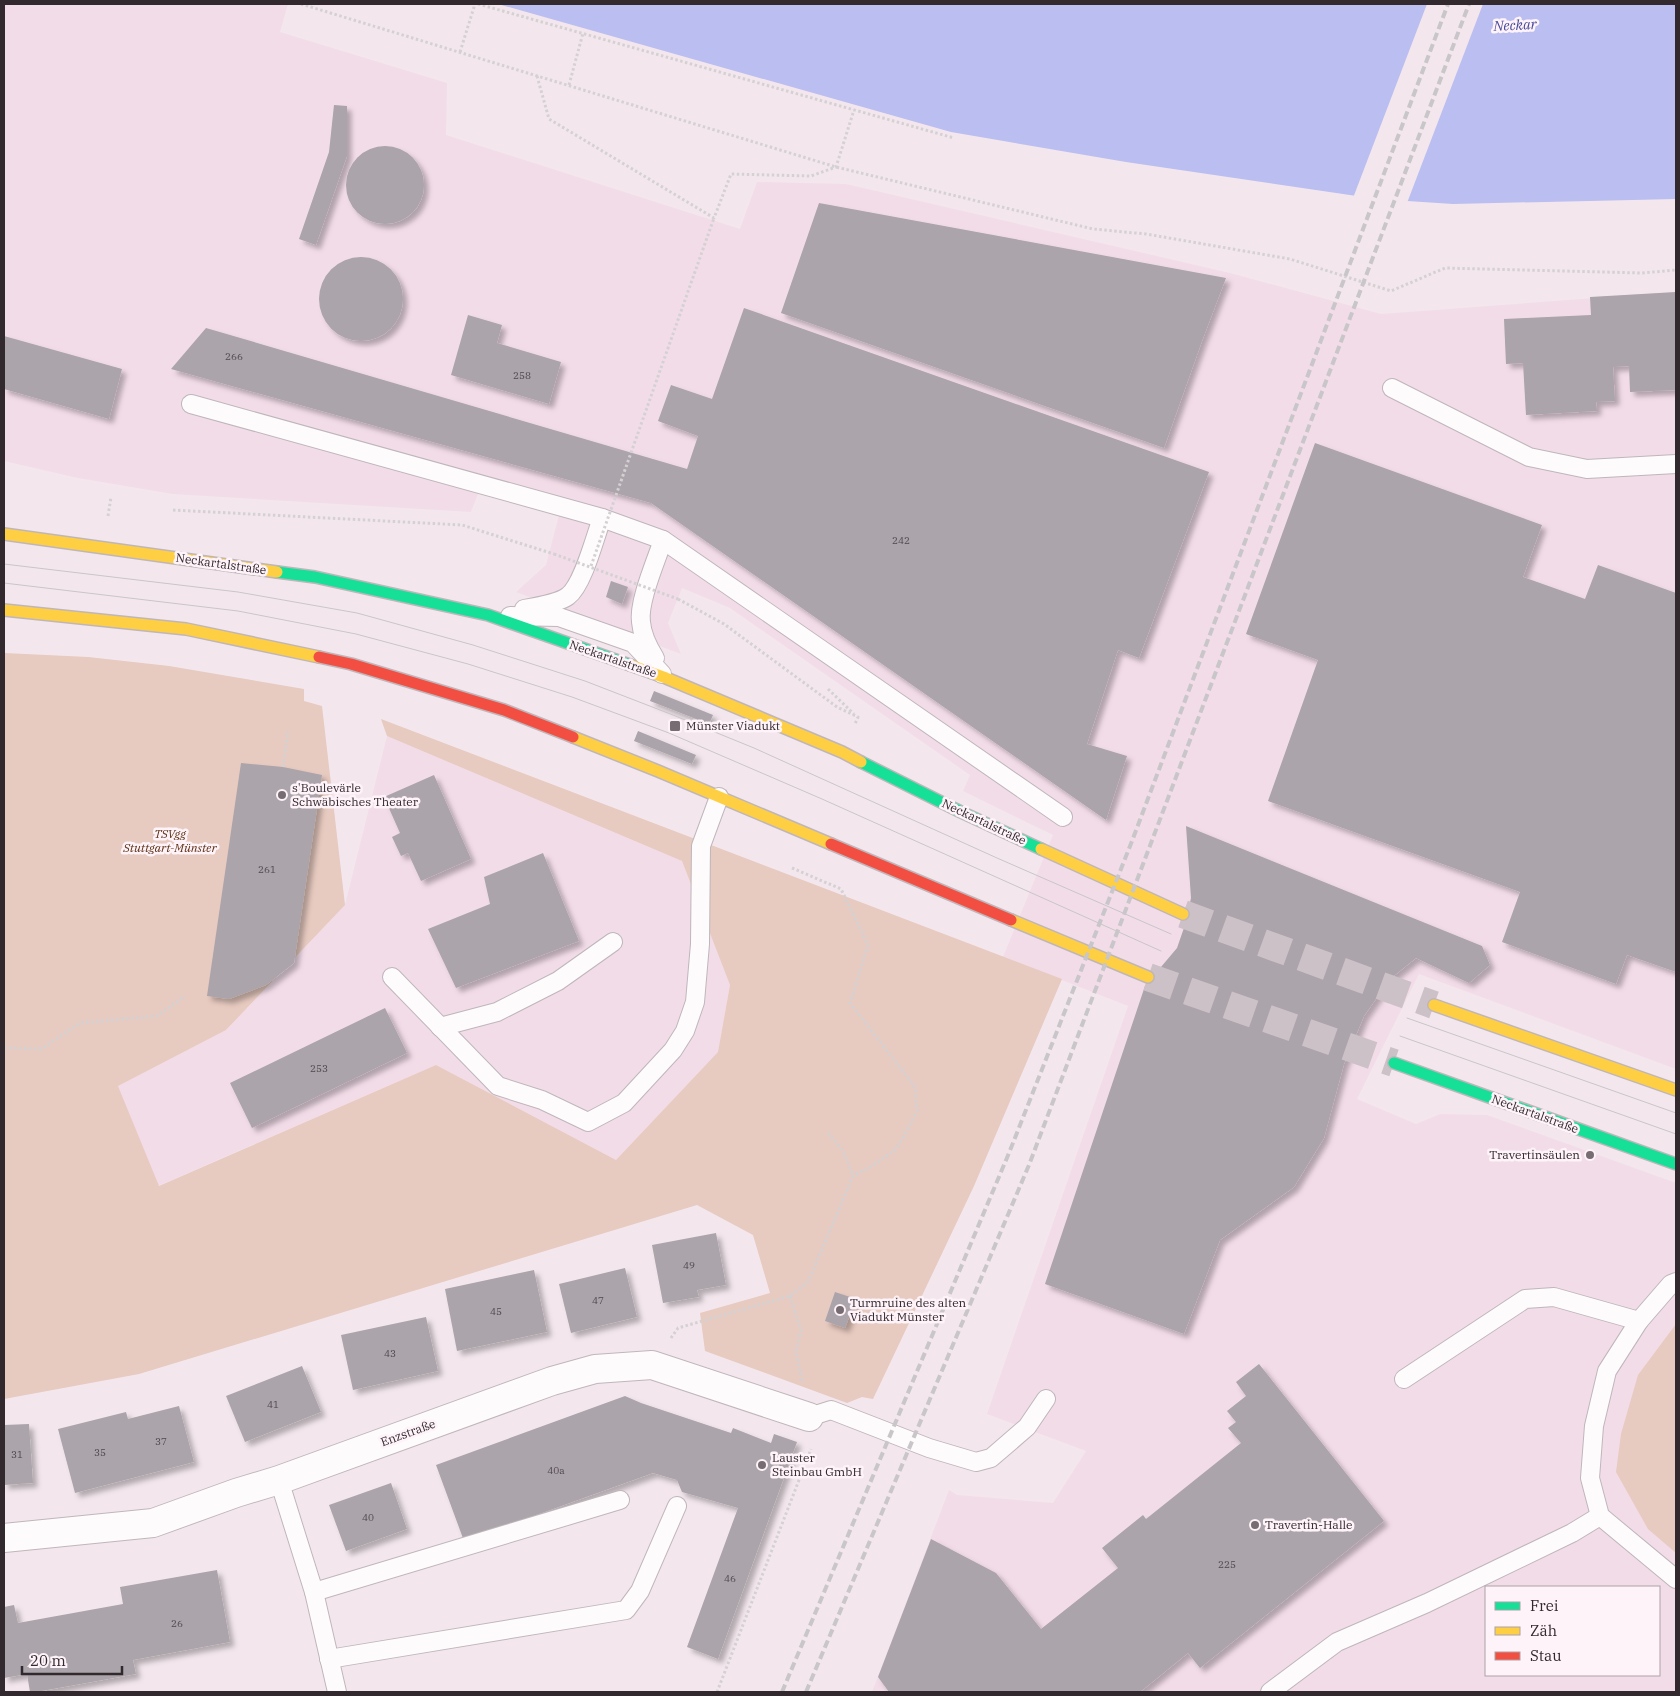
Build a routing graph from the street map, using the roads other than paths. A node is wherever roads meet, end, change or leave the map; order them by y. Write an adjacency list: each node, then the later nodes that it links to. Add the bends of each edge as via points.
1 (1392, 388): 3 (lane, via 1529,457 1588,469)
2 (191, 404): 4 (lane)
3 (1676, 464)
4 (602, 518): 6 (lane); 8 (lane, via 581,578 569,596 544,606)
5 (4, 534): 8 (main road, Neckartalstraße, via 315,577)
6 (663, 540): 9 (lane, via 642,605 640,622 646,644); 11 (lane)
7 (4, 610): 10 (main road, via 186,629 351,664 504,710)
8 (488, 615): 9 (lane, via 559,617 633,643)
9 (666, 678): 12 (main road, Neckartalstraße, via 842,752 960,812)
10 (719, 797): 14 (main road); 17 (lane, via 701,846 700,944 695,1002 685,1031 673,1050 624,1103 588,1122 542,1100 498,1086)
11 (1063, 817)
12 (1183, 914)
13 (613, 942): 17 (lane, via 558,981 497,1012)
14 (1148, 976)
15 (392, 977): 17 (lane)
16 (1434, 1005): 19 (main road)
17 (440, 1027)
18 (1394, 1063): 20 (main road, Neckartalstraße)
19 (1676, 1090)
20 (1676, 1164)
21 (1676, 1282): 22 (lane)
22 (1638, 1321): 23 (lane, via 1554,1297 1525,1299); 29 (lane, via 1607,1371 1594,1426 1590,1478)
23 (1404, 1379)
24 (1046, 1399): 25 (lane, via 1027,1427 991,1458 976,1462 929,1448 831,1410)
25 (809, 1416): 26 (street, Enzstraße, via 652,1365 595,1369 552,1380)
26 (279, 1480): 30 (street, Enzstraße, via 152,1523); 32 (lane)
27 (620, 1500): 32 (lane)
28 (677, 1506): 33 (lane, via 640,1590 626,1610)
29 (1600, 1516): 31 (lane); 35 (lane, via 1572,1533 1427,1603 1337,1642)
30 (4, 1538)
31 (1676, 1578)
32 (314, 1592): 33 (lane)
33 (329, 1659): 34 (lane)
34 (337, 1692)
35 (1270, 1692)

